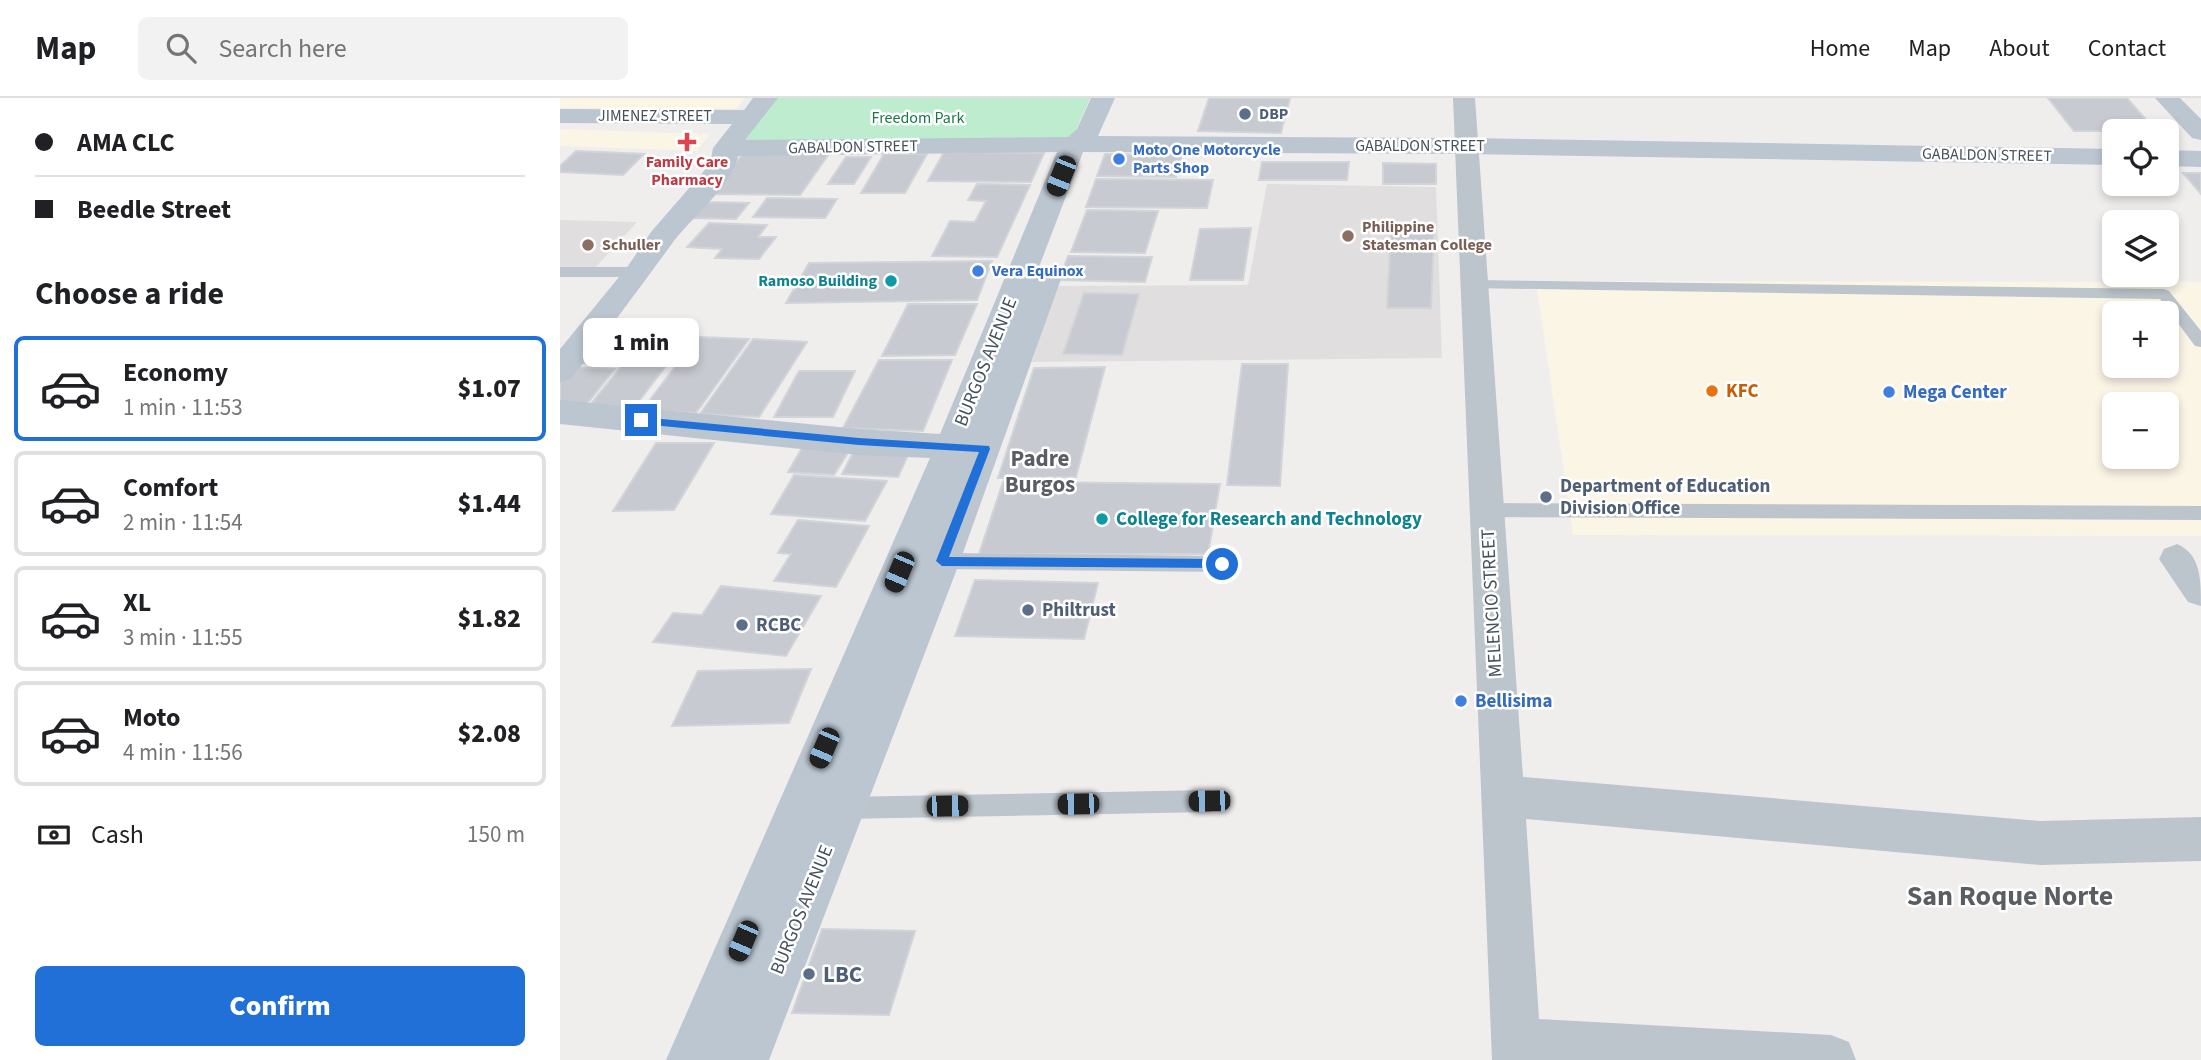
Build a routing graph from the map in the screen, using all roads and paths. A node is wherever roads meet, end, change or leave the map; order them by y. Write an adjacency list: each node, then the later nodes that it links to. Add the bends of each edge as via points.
1 (1103, 98): 7 (street, BURGOS AVENUE)
2 (1464, 98): 8 (street, MELENCIO STREET)
3 (2167, 98): 6 (street)
4 (758, 107): 5 (street, JIMENEZ STREET); 9 (street)
5 (560, 116)
6 (2201, 133)
7 (1085, 141): 8 (street, GABALDON STREET); 9 (street, GABALDON STREET); 19 (street, BURGOS AVENUE)
8 (1468, 146): 10 (street, GABALDON STREET); 15 (street, MELENCIO STREET)
9 (726, 148): 14 (street, via 723,165)
10 (2102, 157)
11 (2179, 158): 12 (street)
12 (2201, 159)
13 (560, 272): 14 (lane)
14 (638, 272): 17 (street)
15 (1475, 285): 16 (lane, via 2164,294); 20 (street, MELENCIO STREET)
16 (2201, 342)
17 (560, 371)
18 (560, 412): 19 (street, via 859,442)
19 (969, 448): 23 (street, BURGOS AVENUE); 26 (street, BURGOS AVENUE)
20 (1487, 510): 21 (lane); 27 (street, MELENCIO STREET)
21 (2201, 513)
22 (2177, 559): 25 (street)
23 (942, 561): 24 (lane); 26 (street, BURGOS AVENUE)
24 (1222, 564)
25 (2201, 591)
26 (838, 785): 28 (lane); 31 (street, BURGOS AVENUE); 32 (street, BURGOS AVENUE)
27 (1503, 796): 29 (street, via 2040,843); 30 (street, MELENCIO STREET)
28 (1209, 801)
29 (2201, 839)
30 (1517, 1051): 33 (street)
31 (693, 1060)
32 (742, 1060)
33 (1831, 1060)

